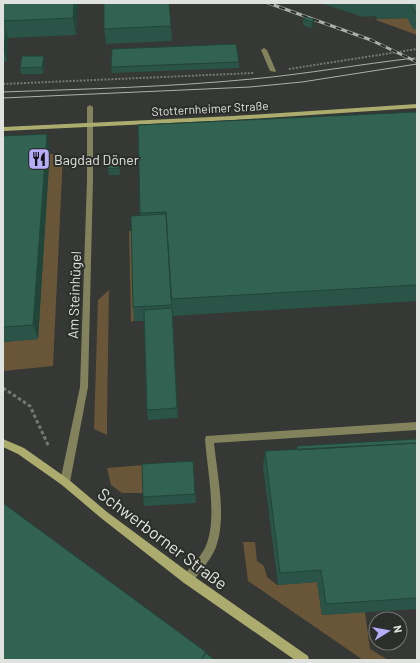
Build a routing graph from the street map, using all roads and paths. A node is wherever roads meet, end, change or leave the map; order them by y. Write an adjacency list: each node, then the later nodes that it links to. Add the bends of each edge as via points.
1 (417, 49): 3 (path)
2 (264, 50): 3 (street)
3 (273, 71): 4 (path)
4 (3, 84)
5 (417, 106): 7 (main road, Stotternheimer Straße)
6 (90, 107): 7 (street, Am Steinhügel)
7 (90, 124): 8 (main road, Stotternheimer Straße); 12 (street, Am Steinhügel, via 84,387)
8 (3, 129)
9 (3, 388): 12 (path, via 30,406)
10 (417, 426): 13 (street, via 209,438 215,529 211,546)
11 (3, 443): 12 (main road, Schwerborner Straße, via 21,451)
12 (65, 482): 13 (main road, Schwerborner Straße, via 104,516)
13 (188, 579): 14 (main road, Schwerborner Straße)
14 (304, 660)

